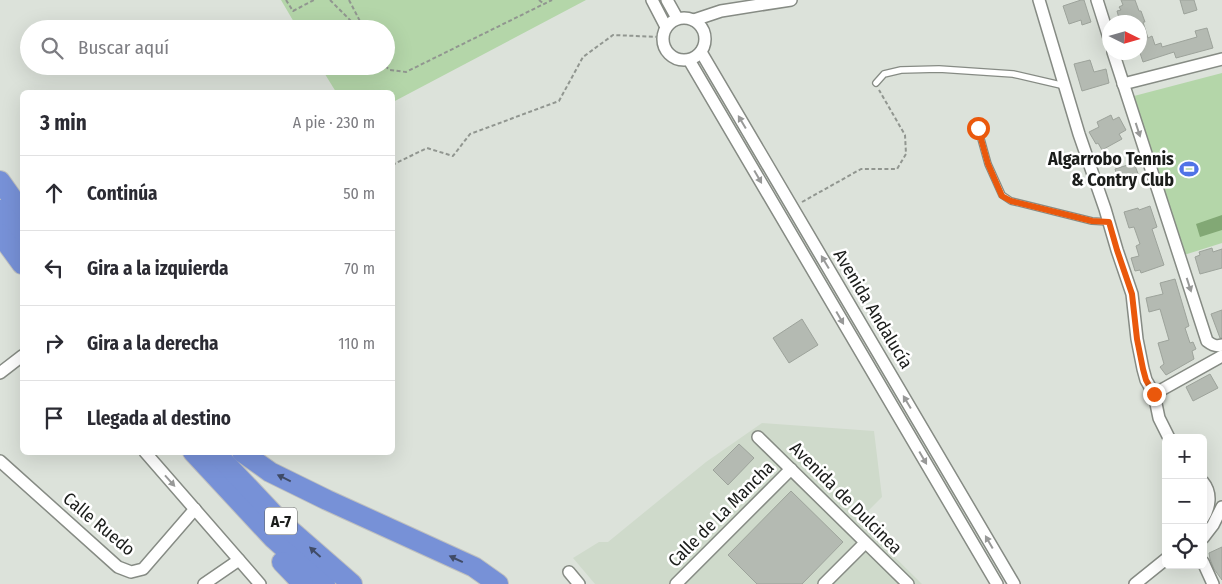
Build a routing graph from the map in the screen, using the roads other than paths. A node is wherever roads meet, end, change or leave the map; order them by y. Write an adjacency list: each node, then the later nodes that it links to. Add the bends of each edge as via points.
1 (652, 0): 9 (street)
2 (667, 0): 7 (street)
3 (791, 0): 8 (street, via 722,11)
4 (1040, 0): 16 (street)
5 (1097, 0): 6 (street)
6 (1102, 15)
7 (677, 18): 8 (street); 9 (street)
8 (694, 20): 10 (street, via 700,24 706,38)
9 (664, 32): 12 (street, via 663,44 670,56)
10 (701, 52): 12 (street); 62 (street, Avenida Andalucía, one-way to 10)
11 (1222, 59): 15 (street)
12 (689, 60): 61 (street, Avenida Andalucía, one-way to 61)
13 (1116, 60): 15 (street)
14 (876, 83): 16 (lane, via 884,74 901,70 939,69 1012,74)
15 (1123, 84): 27 (street, one-way to 27, via 1207,340)
16 (1065, 86): 23 (street)
17 (978, 128): 23 (lane, via 988,164 1002,196 1092,221)
18 (0, 166): 20 (highway)
19 (0, 181): 21 (highway)
20 (20, 191)
21 (20, 209)
22 (0, 210): 25 (highway)
23 (1109, 222): 31 (street, via 1132,294 1143,369)
24 (0, 234): 26 (highway)
25 (20, 237)
26 (20, 261)
27 (1222, 346)
28 (1222, 356): 31 (street)
29 (20, 358): 30 (street)
30 (0, 373)
31 (1154, 394): 32 (street, via 1158,418)
32 (1167, 434)
33 (758, 437): 40 (street, Avenida de Dulcinea)
34 (148, 455): 43 (street, one-way to 43)
35 (190, 455): 53 (highway, via 209,484)
36 (196, 455): 54 (highway, A-7, via 273,538)
37 (218, 455): 55 (highway, A-7, one-way to 37, via 281,522)
38 (246, 455): 56 (highway, one-way to 38, via 474,567 270,472)
39 (0, 461): 43 (street, Calle Ruedo, via 118,567 132,572 143,569)
40 (791, 469): 46 (street, Avenida de Dulcinea); 58 (street, Calle de La Mancha)
41 (1207, 486): 44 (street, via 1210,497)
42 (1222, 506): 45 (street)
43 (195, 509): 47 (street)
44 (1207, 512)
45 (1207, 533)
46 (865, 543): 59 (street); 60 (street, Avenida de Dulcinea)
47 (239, 560): 51 (street); 52 (street)
48 (1162, 562): 63 (street)
49 (1206, 569): 64 (street)
50 (569, 572): 57 (street)
51 (204, 584)
52 (260, 584)
53 (303, 584)
54 (325, 584)
55 (352, 584)
56 (498, 584)
57 (579, 584)
58 (676, 584)
59 (824, 584)
60 (908, 584)
61 (997, 584)
62 (1014, 584)
63 (1136, 584)
64 (1213, 584)

